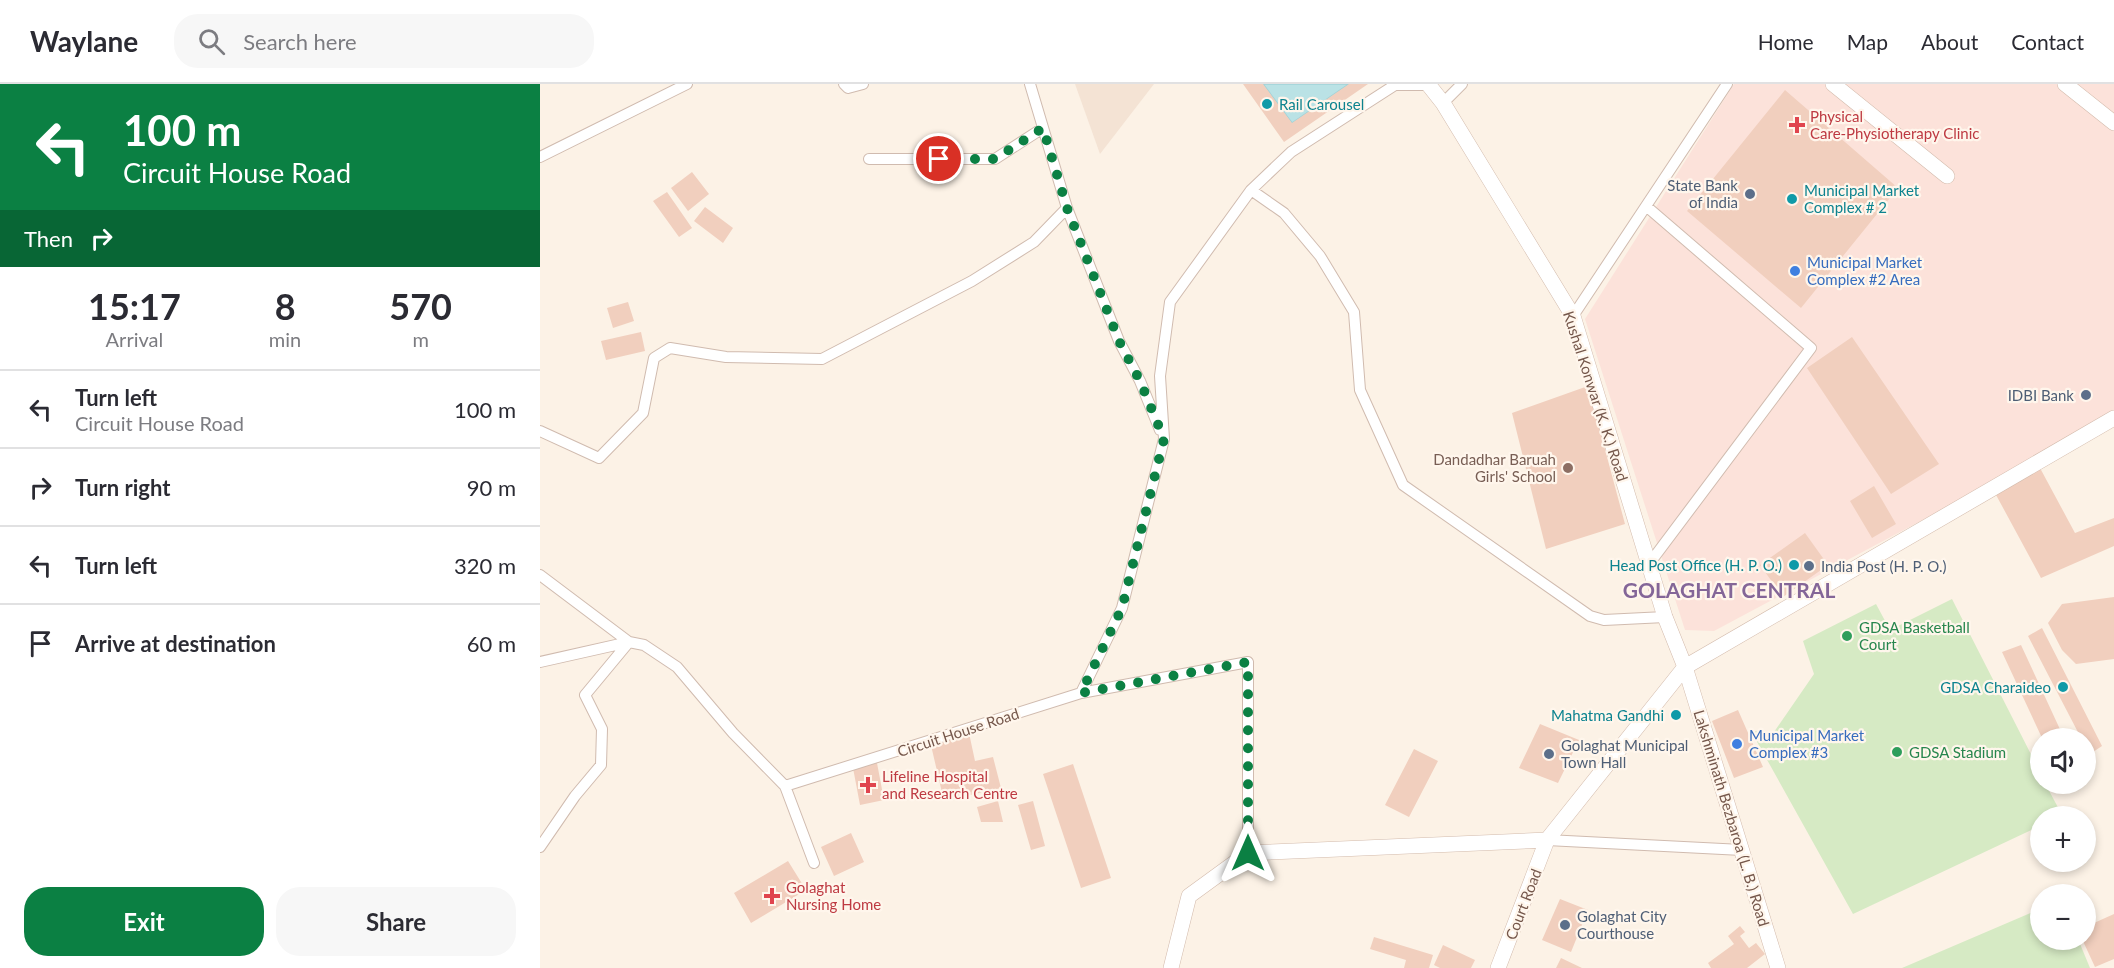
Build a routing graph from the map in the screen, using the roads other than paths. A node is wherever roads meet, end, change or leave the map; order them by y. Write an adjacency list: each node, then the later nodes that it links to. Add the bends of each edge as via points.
1 (687, 84): 14 (street)
2 (844, 84): 3 (street)
3 (863, 84)
4 (1030, 84): 13 (street)
5 (1395, 84): 10 (street); 17 (street, via 1291,152)
6 (1462, 84): 11 (street)
7 (1727, 84): 18 (street)
8 (1833, 84): 16 (main road)
9 (2066, 84): 12 (main road)
10 (1428, 85): 11 (main road, Kushal Konwar (K. K.) Road)
11 (1443, 103): 20 (main road, Kushal Konwar (K. K.) Road)
12 (2114, 123)
13 (1043, 128): 15 (street, via 995,159); 19 (street)
14 (540, 157)
15 (869, 159)
16 (1947, 176)
17 (1251, 190): 23 (street, via 1170,302 1160,376); 26 (street, via 1284,213 1320,256 1354,312 1360,390 1403,485 1590,616 1604,620)
18 (1646, 206): 20 (street); 24 (street, via 1811,348)
19 (1067, 208): 22 (street, via 1034,242 972,281 822,359 726,357 670,348 654,358 643,413 598,458); 23 (street, via 1119,341)
20 (1573, 316): 24 (main road, Kushal Konwar (K. K.) Road)
21 (2114, 418): 29 (main road)
22 (540, 431)
23 (1164, 439): 30 (street, via 1122,608)
24 (1649, 564): 26 (main road, Kushal Konwar (K. K.) Road)
25 (540, 575): 27 (street)
26 (1665, 617): 29 (main road, Kushal Konwar (K. K.) Road)
27 (629, 642): 28 (street); 31 (street, via 644,645 677,667); 33 (street, via 585,695 602,729 601,765 574,796)
28 (540, 662)
29 (1685, 667): 32 (main road, Court Road); 34 (main road, Lakshminath Bezbaroa (L. B.) Road)
30 (1081, 693): 31 (street, Circuit House Road); 35 (street, Circuit House Road, via 1248,662)
31 (785, 786): 36 (street)
32 (1547, 840): 34 (street); 35 (main road); 38 (main road, Court Road)
33 (540, 847)
34 (1742, 850): 39 (main road, Lakshminath Bezbaroa (L. B.) Road)
35 (1248, 853): 37 (main road, via 1189,896)
36 (814, 863)
37 (1171, 968)
38 (1498, 968)
39 (1778, 968)

